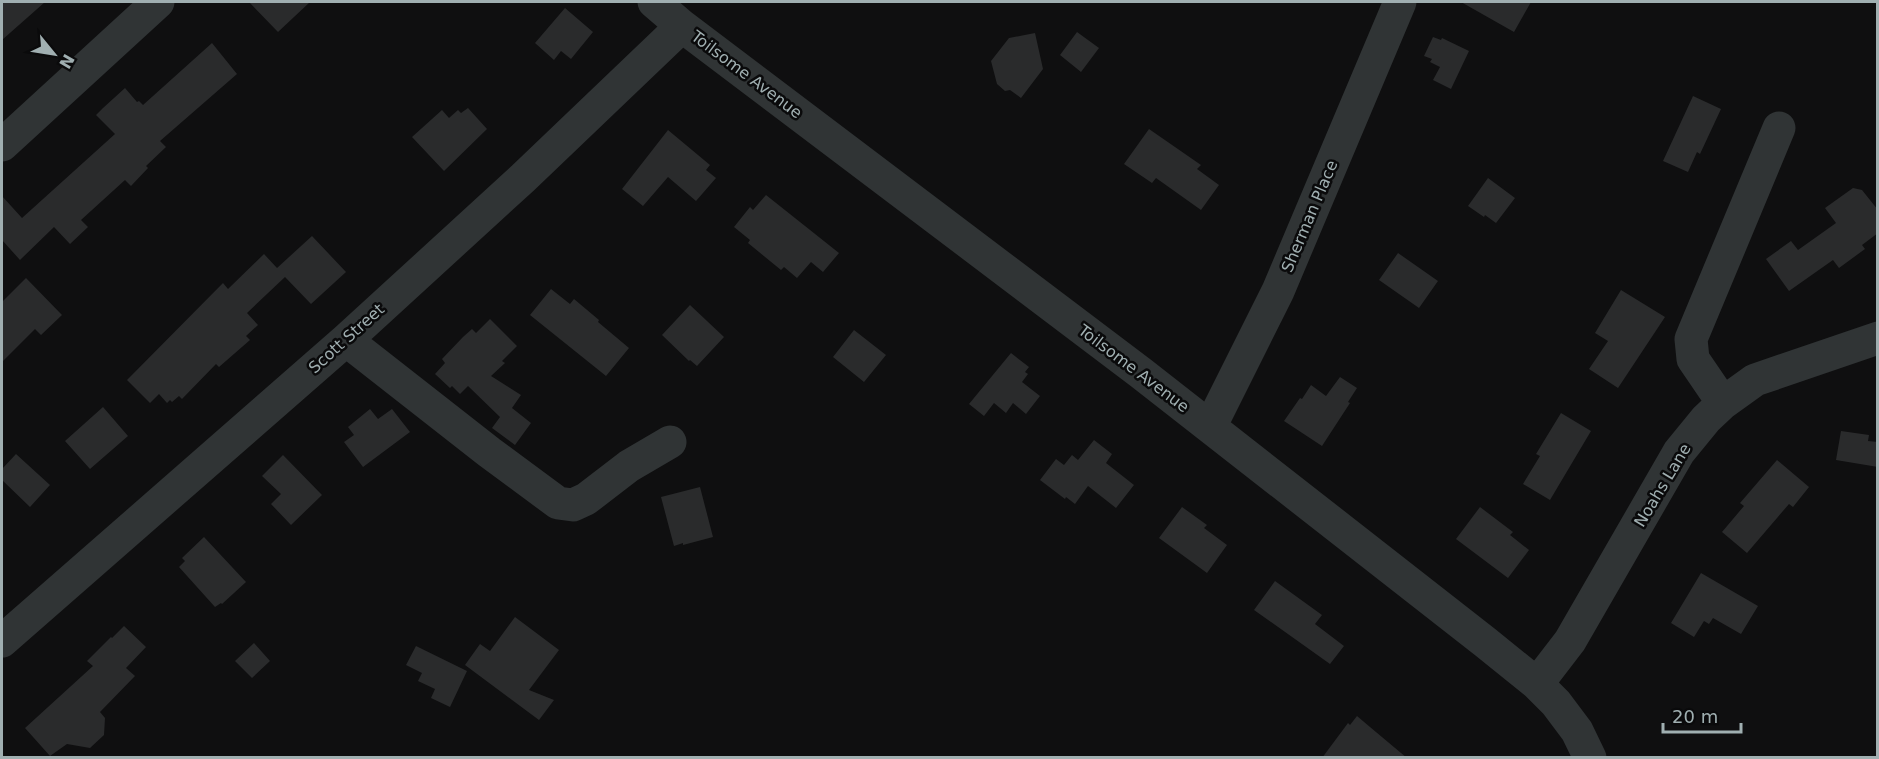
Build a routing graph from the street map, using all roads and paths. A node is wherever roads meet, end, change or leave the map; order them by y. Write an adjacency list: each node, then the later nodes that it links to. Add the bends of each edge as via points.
1 (158, 2): 6 (street)
2 (654, 2): 4 (street, Toilsome Avenue)
3 (1400, 2): 10 (street, Sherman Place, via 1278,291)
4 (682, 26): 8 (street, Scott Street); 10 (street, Toilsome Avenue)
5 (1779, 128): 9 (street, via 1691,339 1693,359)
6 (2, 145)
7 (1878, 338): 9 (street, Noahs Lane, via 1755,380)
8 (346, 340): 11 (street, via 558,503 573,505 586,499 629,466); 12 (street, Scott Street)
9 (1723, 403): 13 (street, Noahs Lane, via 1679,452 1570,641)
10 (1210, 427): 13 (street, Toilsome Avenue)
11 (670, 442)
12 (2, 641)
13 (1537, 684): 14 (street, Toilsome Avenue, via 1577,731)
14 (1590, 758)

